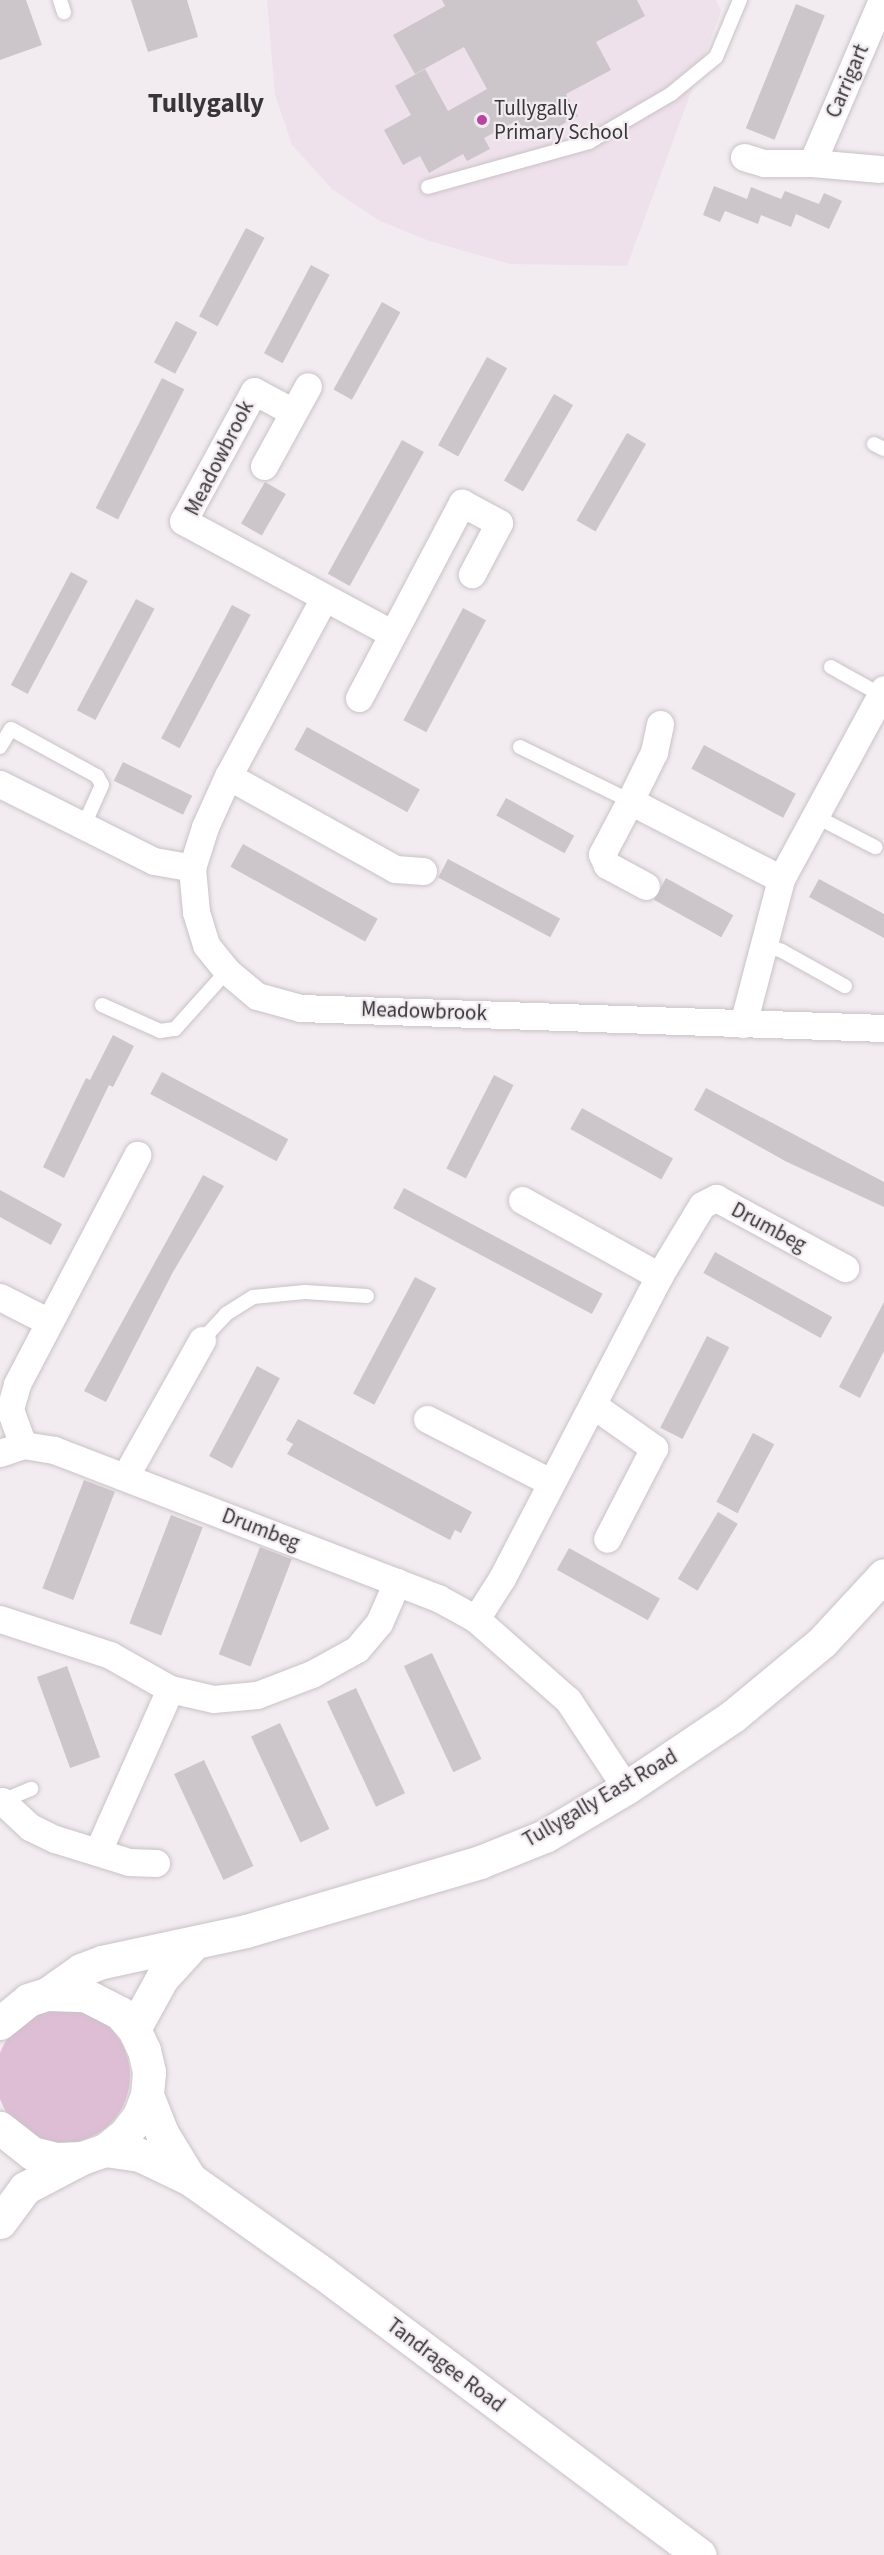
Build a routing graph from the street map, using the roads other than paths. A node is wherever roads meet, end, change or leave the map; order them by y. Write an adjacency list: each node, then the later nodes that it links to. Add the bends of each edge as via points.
1 (740, 0): 6 (lane, via 716,57 671,94 589,142)
2 (882, 0): 4 (street, Carrigart)
3 (744, 157): 4 (street, via 764,163)
4 (812, 163): 5 (street)
5 (880, 169)
6 (428, 187)
7 (308, 386): 8 (street, Meadowbrook)
8 (293, 412): 9 (street, Meadowbrook); 11 (street, Meadowbrook, via 254,391 183,521)
9 (264, 466)
10 (471, 574): 12 (street, via 499,523 462,503)
11 (324, 598): 12 (street, Meadowbrook); 19 (street, Meadowbrook)
12 (393, 634): 15 (street)
13 (831, 667): 14 (lane)
14 (882, 692): 22 (street)
15 (359, 698)
16 (660, 724): 21 (street, via 654,752)
17 (0, 747): 23 (lane, via 11,729 97,776 102,785)
18 (520, 747): 21 (lane)
19 (228, 776): 25 (street, Meadowbrook); 26 (street, via 395,869)
20 (0, 784): 23 (street)
21 (630, 801): 27 (street); 28 (street, via 602,854 607,865)
22 (815, 816): 24 (lane); 27 (street)
23 (84, 825): 25 (street, via 154,861)
24 (875, 847)
25 (192, 868): 30 (street, Meadowbrook, via 196,912 206,945)
26 (423, 871)
27 (781, 879): 29 (street)
28 (646, 886)
29 (761, 944): 31 (lane, via 782,951); 33 (street)
30 (227, 971): 32 (lane, via 175,1029 160,1031); 33 (street, Meadowbrook, via 257,996 300,1008)
31 (845, 986)
32 (102, 1005)
33 (743, 1024): 34 (street, Meadowbrook)
34 (884, 1028)
35 (137, 1155): 41 (street, Drumbeg)
36 (522, 1200): 38 (street)
37 (845, 1268): 38 (street, Drumbeg, via 716,1198 702,1205)
38 (660, 1276): 44 (street, Drumbeg)
39 (367, 1296): 42 (lane, via 305,1292 253,1297 226,1314)
40 (0, 1297): 41 (street)
41 (48, 1322): 43 (street, Drumbeg)
42 (202, 1340): 47 (street)
43 (9, 1379): 46 (street, Drumbeg)
44 (593, 1405): 48 (street, Drumbeg); 49 (street, via 654,1448)
45 (427, 1419): 48 (street)
46 (11, 1449): 47 (street, Drumbeg, via 54,1450)
47 (126, 1475): 51 (street, Drumbeg)
48 (550, 1482): 53 (street, Drumbeg)
49 (608, 1539)
50 (884, 1575): 55 (main road, Tullygally East Road, via 822,1642 733,1716)
51 (397, 1582): 53 (street, Drumbeg); 54 (street, via 379,1623 357,1648 312,1674 257,1695 213,1699)
52 (0, 1619): 54 (street, via 110,1655)
53 (476, 1619): 55 (street, Drumbeg, via 568,1700)
54 (170, 1689): 58 (street)
55 (626, 1788): 60 (main road, Tullygally East Road, via 545,1836 480,1862)
56 (31, 1789): 57 (lane)
57 (1, 1802): 58 (street, via 30,1827)
58 (98, 1851): 59 (street, via 129,1862)
59 (156, 1863)
60 (193, 1944): 61 (main road, Tullygally East Road, via 102,1962 81,1970); 63 (main road, via 162,1978)
61 (47, 1994): 62 (main road, Tullygally East Road); 63 (main road, via 76,1993 103,2001)
62 (4, 2014)
63 (134, 2029): 64 (main road, via 149,2072)
64 (147, 2095): 66 (main road, via 125,2134); 67 (main road, Tandragee Road, via 162,2133)
65 (0, 2128): 66 (main road, Tandragee Road, via 32,2153 56,2159)
66 (93, 2154): 67 (main road, Tandragee Road, via 140,2155); 68 (main road, via 26,2188)
67 (190, 2179): 69 (main road, Tandragee Road, via 320,2271)
68 (0, 2222)
69 (700, 2555)

